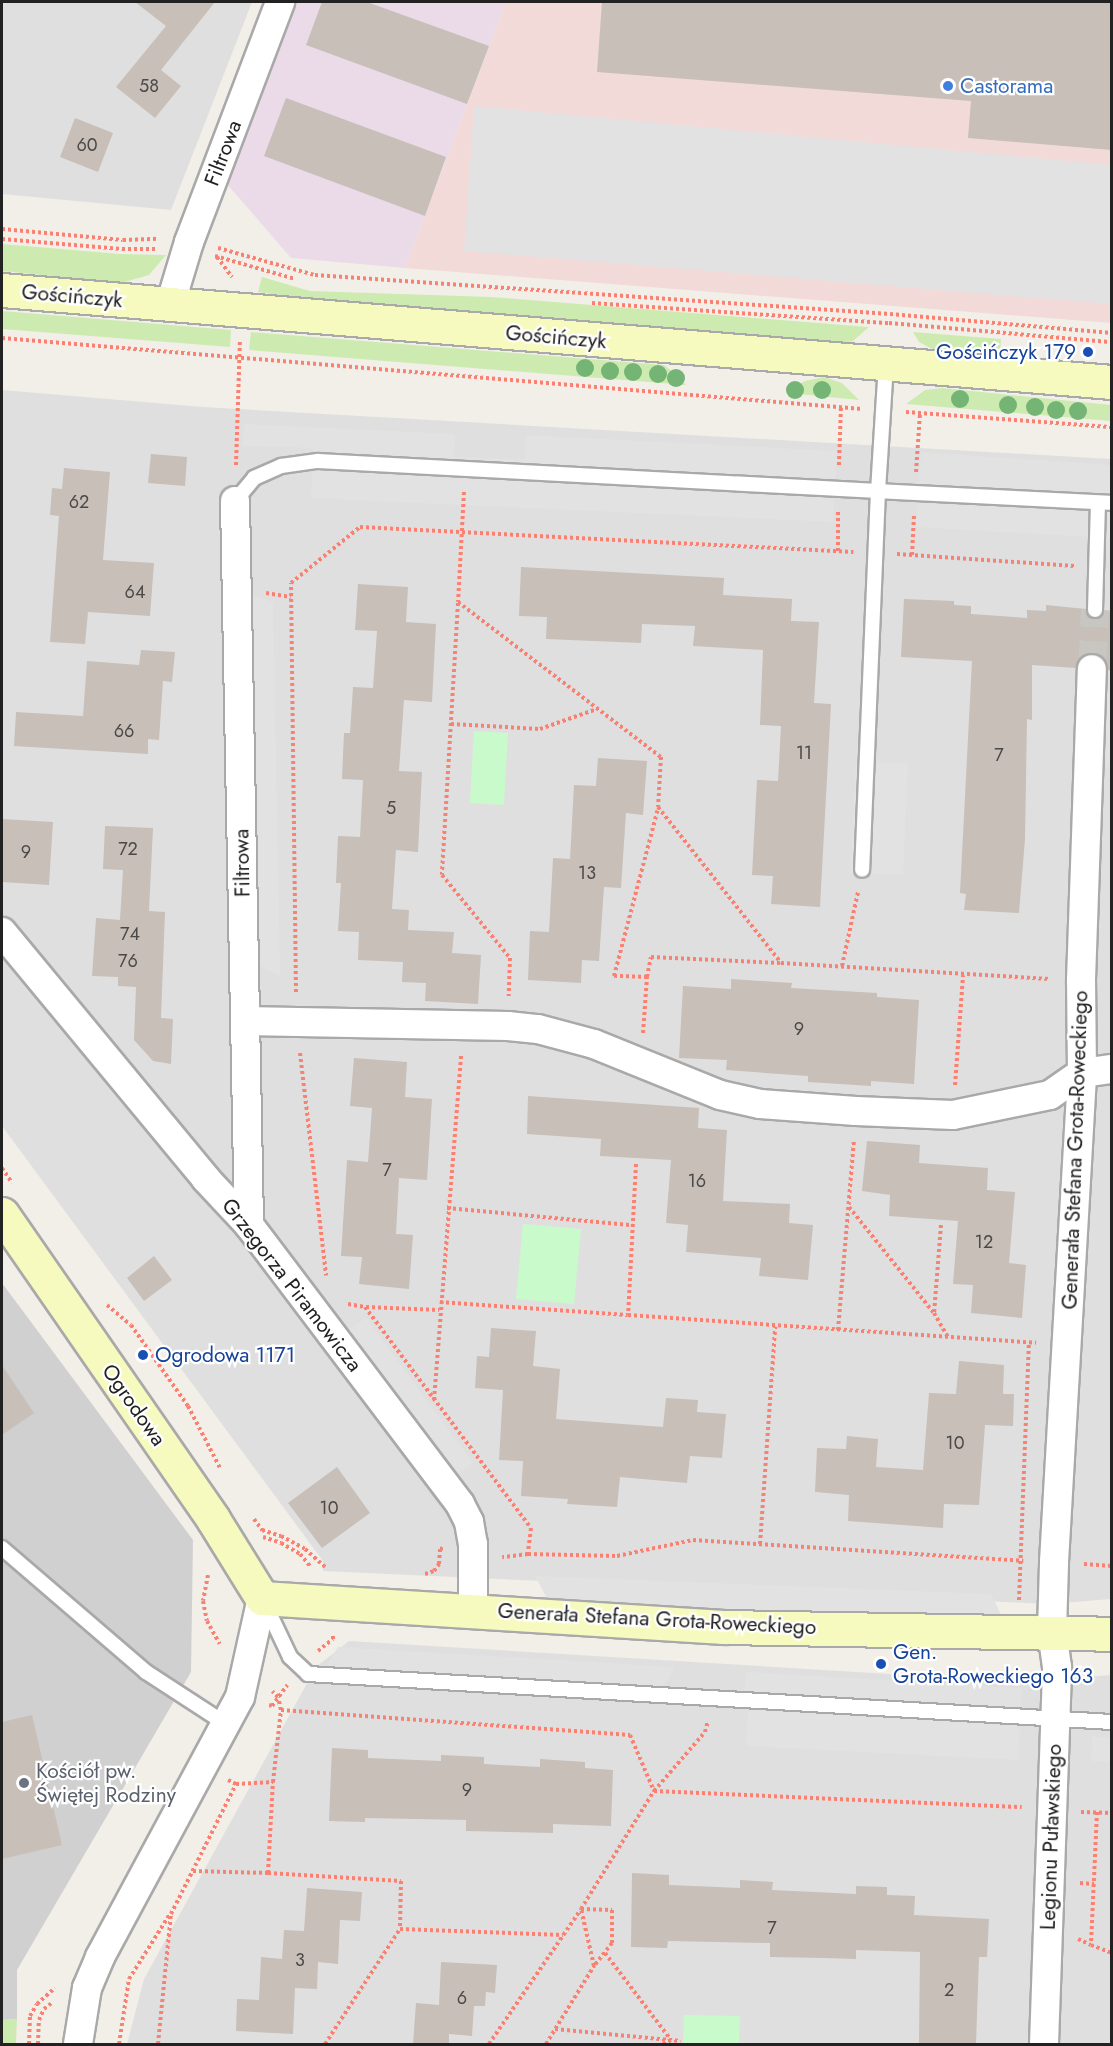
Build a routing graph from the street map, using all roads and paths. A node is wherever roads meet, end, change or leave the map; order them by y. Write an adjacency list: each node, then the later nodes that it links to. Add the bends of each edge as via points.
1 (280, 2): 4 (street, Filtrowa)
2 (2, 229): 4 (path)
3 (2, 239): 4 (path)
4 (187, 247): 5 (path); 8 (street, Filtrowa); 9 (path, via 216,247 315,275 879,313)
5 (303, 282)
6 (2, 290): 8 (street, Gościńczyk)
7 (584, 303): 11 (path)
8 (170, 305): 13 (street, Gościńczyk)
9 (1112, 333)
10 (2, 338): 12 (path)
11 (1112, 342)
12 (239, 356): 15 (path); 19 (path)
13 (886, 364): 14 (street, Gościńczyk); 15 (lane)
14 (1112, 382)
15 (883, 411): 16 (path); 18 (lane)
16 (1112, 427)
17 (465, 469): 18 (lane); 19 (lane, via 309,462 281,466 254,478); 21 (path)
18 (878, 491): 20 (lane); 22 (lane)
19 (235, 501): 37 (street, Filtrowa)
20 (1105, 503): 23 (lane)
21 (462, 534): 22 (path); 24 (path); 38 (path, via 360,527 291,583)
22 (874, 553): 23 (path); 30 (lane)
23 (1095, 567): 25 (lane)
24 (458, 602): 27 (path); 28 (path)
25 (1095, 610)
26 (1092, 669): 36 (street, Generała Stefana Grota-Roweckiego)
27 (598, 709): 28 (path, via 540,729); 29 (path, via 661,757)
28 (451, 724): 40 (path, via 442,875 510,958)
29 (658, 807): 32 (path); 35 (path, via 614,976)
30 (862, 870): 33 (path)
31 (2, 933): 50 (street, Grzegorza Piramowicza, via 198,1170)
32 (781, 963): 33 (path); 35 (path, via 651,957)
33 (842, 966): 34 (path)
34 (963, 975): 36 (path); 45 (path)
35 (647, 977): 41 (path)
36 (1081, 980): 43 (street, Generała Stefana Grota-Roweckiego)
37 (245, 1021): 38 (street); 50 (street, Filtrowa)
38 (296, 1021): 39 (street); 53 (path)
39 (463, 1025): 40 (street); 48 (path)
40 (508, 1026): 41 (street, via 538,1029)
41 (641, 1061): 44 (street, via 720,1095 760,1104)
42 (1112, 1069): 43 (street)
43 (1082, 1073): 45 (street, via 1050,1095); 65 (street, Generała Stefana Grota-Roweckiego)
44 (856, 1111): 45 (street); 47 (path)
45 (953, 1115)
46 (636, 1164): 51 (path)
47 (849, 1207): 59 (path); 62 (path)
48 (447, 1208): 51 (path); 55 (path)
49 (2, 1214): 81 (street, Ogrodowa, via 213,1519)
50 (249, 1225): 70 (street, Grzegorza Piramowicza, via 460,1504)
51 (632, 1225): 60 (path)
52 (941, 1225): 59 (path)
53 (326, 1279)
54 (104, 1302): 67 (path, via 131,1325 175,1388)
55 (440, 1302): 58 (path); 60 (path)
56 (342, 1303): 57 (path)
57 (365, 1307): 58 (path); 66 (path)
58 (440, 1310): 66 (path)
59 (934, 1313): 63 (path)
60 (628, 1315): 61 (path)
61 (775, 1327): 62 (path); 71 (path)
62 (838, 1330): 63 (path)
63 (949, 1338): 64 (path)
64 (1029, 1343): 65 (path); 75 (path)
65 (1067, 1345): 76 (street, Generała Stefana Grota-Roweckiego)
66 (434, 1400): 69 (path)
67 (226, 1476)
68 (250, 1512): 79 (path, via 262,1530 305,1549)
69 (531, 1528)
70 (473, 1544): 80 (path, via 440,1549 440,1564 434,1571); 82 (street, Grzegorza Piramowicza)
71 (760, 1544): 73 (path, via 693,1539 617,1556); 75 (path)
72 (2, 1548): 77 (lane)
73 (528, 1554)
74 (2, 1560): 77 (lane)
75 (1019, 1560): 76 (path); 83 (path)
76 (1054, 1562): 78 (path); 84 (street, Generała Stefana Grota-Roweckiego)
77 (23, 1566): 91 (lane, via 146,1672)
78 (1112, 1566)
79 (330, 1569)
80 (415, 1574)
81 (262, 1598): 82 (street, Generała Stefana Grota-Roweckiego); 87 (lane, via 290,1657 308,1674); 91 (street, via 240,1697)
82 (473, 1610): 83 (street, Generała Stefana Grota-Roweckiego, via 723,1627)
83 (1018, 1631): 84 (street, Generała Stefana Grota-Roweckiego)
84 (1052, 1631): 85 (street, Generała Stefana Grota-Roweckiego); 89 (street, Legionu Puławskiego, via 1057,1667)
85 (1112, 1634)
86 (272, 1692): 88 (path, via 278,1697)
87 (713, 1699): 89 (lane); 93 (path, via 705,1732)
88 (281, 1710): 92 (path); 93 (path, via 630,1735)
89 (1055, 1719): 90 (lane); 115 (street, Legionu Puławskiego)
90 (1112, 1722)
91 (226, 1724): 108 (street, via 100,1957 87,1988)
92 (273, 1782): 96 (path, via 236,1784); 97 (path)
93 (654, 1791): 94 (path); 98 (path)
94 (1029, 1808)
95 (1112, 1813): 103 (path, via 1097,1812 1092,1945)
96 (193, 1871): 97 (path); 99 (path)
97 (268, 1873): 100 (path, via 401,1881)
98 (581, 1910): 101 (path); 102 (path, via 612,1910 612,1943); 104 (path)
99 (171, 1914): 109 (path, via 129,1979); 110 (path)
100 (400, 1929): 101 (path); 111 (path)
101 (563, 1935): 112 (path)
102 (605, 1953): 104 (path); 106 (path)
103 (1112, 1953)
104 (594, 1966): 105 (path)
105 (555, 2029): 106 (path); 113 (path)
106 (671, 2040): 107 (path); 114 (path)
107 (680, 2041)
108 (78, 2044)
109 (119, 2044)
110 (158, 2044)
111 (325, 2044)
112 (489, 2044)
113 (546, 2044)
114 (663, 2044)
115 (1044, 2044)

